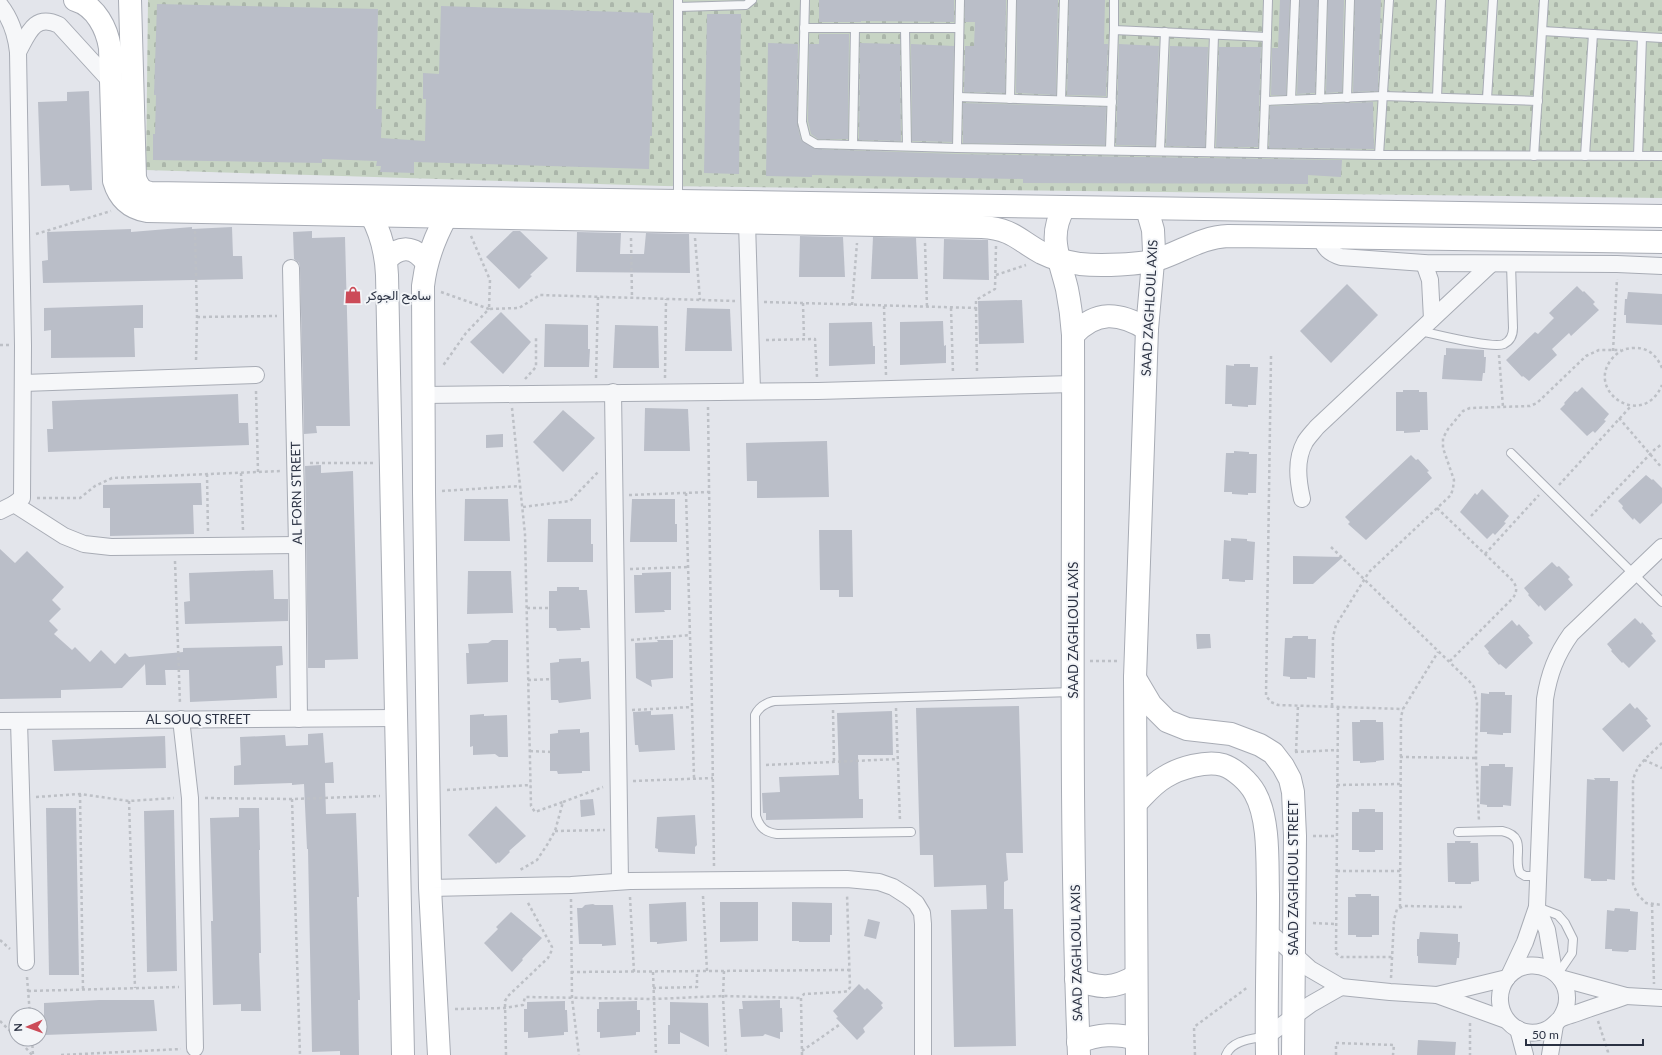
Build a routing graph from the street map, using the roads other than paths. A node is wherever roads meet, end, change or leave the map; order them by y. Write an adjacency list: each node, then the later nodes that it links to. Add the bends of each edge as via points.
1 (75, 0): 32 (main road, via 95,14 105,30 110,48)
2 (130, 0): 57 (main road, via 135,178 139,187 146,192)
3 (752, 0): 17 (lane, via 746,5)
4 (805, 0): 19 (lane)
5 (960, 0): 22 (lane)
6 (1012, 0): 37 (lane)
7 (1064, 0): 40 (lane)
8 (1114, 0): 23 (lane)
9 (1268, 0): 28 (lane)
10 (1295, 0): 41 (lane)
11 (1323, 0): 38 (lane)
12 (1350, 0): 36 (lane)
13 (1389, 0): 33 (lane)
14 (1442, 0): 35 (lane)
15 (1493, 0): 39 (lane)
16 (1544, 0): 24 (lane)
17 (678, 3): 57 (lane)
18 (0, 5): 31 (street, via 13,25)
19 (804, 28): 20 (lane); 45 (lane, via 802,122 806,138 816,144)
20 (855, 28): 21 (lane); 45 (lane)
21 (905, 28): 22 (lane); 46 (lane)
22 (960, 28): 34 (lane)
23 (1114, 30): 25 (lane); 44 (lane)
24 (1542, 31): 26 (lane); 43 (lane)
25 (1165, 32): 27 (lane); 49 (lane)
26 (1593, 34): 29 (lane); 54 (lane)
27 (1214, 35): 28 (lane); 50 (lane)
28 (1267, 37): 42 (lane)
29 (1642, 37): 30 (lane); 55 (lane)
30 (1662, 38)
31 (18, 52): 32 (street, via 31,28 37,23 52,22 58,25); 80 (street)
32 (111, 82): 60 (main road, via 114,180 119,194 130,205 147,211)
33 (1383, 96): 35 (lane); 36 (lane); 52 (lane)
34 (958, 97): 37 (lane); 47 (lane)
35 (1437, 97): 39 (lane)
36 (1347, 98): 38 (lane)
37 (1010, 99): 40 (lane)
38 (1320, 99): 41 (lane)
39 (1487, 99): 43 (lane)
40 (1061, 100): 44 (lane)
41 (1292, 100): 42 (lane)
42 (1265, 101): 51 (lane)
43 (1538, 101): 53 (lane)
44 (1112, 102): 48 (lane)
45 (853, 145): 46 (lane)
46 (907, 146): 47 (lane)
47 (957, 148): 48 (lane)
48 (1110, 149): 49 (lane)
49 (1160, 150): 50 (lane)
50 (1210, 152): 51 (lane)
51 (1262, 153): 52 (lane)
52 (1379, 155): 53 (lane)
53 (1534, 156): 54 (lane)
54 (1585, 156): 55 (lane)
55 (1638, 156): 56 (lane)
56 (1662, 156)
57 (678, 201): 58 (main road)
58 (1064, 208): 59 (main road); 67 (main road, SAAD ZAGHLOUL AXIS, via 1055,228 1054,239)
59 (1148, 209): 61 (main road); 68 (main road, SAAD ZAGHLOUL AXIS, via 1153,230)
60 (371, 216): 62 (main road); 66 (main road, via 381,237)
61 (1662, 216)
62 (454, 217): 63 (main road); 69 (main road, via 431,247)
63 (747, 222): 67 (main road, via 995,228 1012,233 1039,251); 82 (street)
64 (1320, 237): 65 (main road); 68 (main road, via 1218,236); 70 (street, via 1331,254 1341,257)
65 (1662, 242)
66 (386, 260): 69 (main road, via 399,250 407,249 421,255); 95 (main road)
67 (1059, 260): 68 (main road, via 1082,264); 78 (main road, SAAD ZAGHLOUL AXIS, via 1068,297)
68 (1152, 261): 76 (main road, SAAD ZAGHLOUL AXIS)
69 (426, 262): 84 (main road, via 423,286)
70 (1424, 263): 71 (street); 75 (street, via 1430,280)
71 (1491, 264): 72 (street); 75 (street)
72 (1511, 264): 73 (street); 77 (lane, via 1513,333 1508,341 1498,345 1465,341)
73 (1662, 266)
74 (291, 268): 88 (street, AL FORN STREET)
75 (1432, 319): 77 (street)
76 (1146, 329): 78 (main road, via 1130,320 1109,315 1083,324); 92 (main road, SAAD ZAGHLOUL AXIS)
77 (1420, 330): 86 (street, via 1317,427 1304,443 1299,461 1298,480)
78 (1073, 335): 81 (main road, SAAD ZAGHLOUL AXIS)
79 (256, 374): 80 (street)
80 (23, 383): 87 (street)
81 (1073, 384): 82 (street); 93 (main road, SAAD ZAGHLOUL AXIS)
82 (752, 391): 83 (street)
83 (613, 392): 84 (street); 103 (street, via 619,829)
84 (423, 395): 104 (main road)
85 (1511, 453): 90 (lane)
86 (1302, 499)
87 (12, 505): 88 (street, via 64,536 84,544 111,548)
88 (297, 546): 94 (street, AL FORN STREET)
89 (1662, 547): 90 (street)
90 (1633, 574): 91 (lane); 102 (street, via 1571,634 1551,671 1545,699)
91 (1662, 602)
92 (1135, 669): 99 (main road, SAAD ZAGHLOUL AXIS); 107 (main road, SAAD ZAGHLOUL STREET, via 1151,705 1158,714 1187,729 1243,737 1273,753 1283,766 1290,779 1294,798)
93 (1073, 692): 100 (lane, via 774,701 762,706 755,715 756,816 765,832); 112 (main road, SAAD ZAGHLOUL AXIS)
94 (299, 718): 95 (street, AL SOUQ STREET); 96 (street, AL SOUQ STREET)
95 (396, 718): 124 (main road)
96 (181, 720): 98 (street, AL SOUQ STREET); 122 (street, via 190,798)
97 (0, 721): 98 (street, AL SOUQ STREET)
98 (19, 721): 108 (street)
99 (1136, 803): 106 (main road, SAAD ZAGHLOUL STREET, via 1164,777 1181,769 1202,764 1223,765 1239,774 1255,792 1264,825); 110 (main road, SAAD ZAGHLOUL AXIS)
100 (911, 832)
101 (1458, 832): 102 (lane, via 1508,832 1514,836 1518,848 1520,873 1525,876)
102 (1538, 876): 105 (street)
103 (625, 881): 104 (street, via 571,885 518,879); 126 (street, via 846,879 879,882 893,887 916,903 922,913 924,924)
104 (430, 888): 125 (main road)
105 (1537, 907): 109 (street, via 1547,930); 109 (lane, via 1558,915 1573,940 1572,953); 111 (street, via 1525,942)
106 (1268, 931): 107 (street); 120 (main road, SAAD ZAGHLOUL STREET)
107 (1293, 954): 113 (street, via 1315,972); 117 (main road, SAAD ZAGHLOUL STREET)
108 (26, 962)
109 (1557, 975): 111 (street, via 1540,965 1532,965 1520,968); 115 (street); 118 (street, via 1565,987 1567,998 1566,1009)
110 (1136, 976): 112 (main road, via 1113,986 1094,985); 121 (main road, SAAD ZAGHLOUL AXIS)
111 (1508, 976): 114 (street); 119 (street, via 1502,985 1500,1003)
112 (1076, 979): 123 (main road, SAAD ZAGHLOUL AXIS)
113 (1341, 987): 114 (street); 117 (street)
114 (1437, 995): 119 (street)
115 (1626, 996): 116 (street); 118 (street)
116 (1658, 998)
117 (1294, 1017): 120 (street); 128 (main road, SAAD ZAGHLOUL STREET)
118 (1558, 1022): 119 (street, via 1541,1032 1525,1032); 130 (street)
119 (1512, 1024): 129 (street)
120 (1267, 1045): 127 (lane, via 1236,1043 1228,1049)
121 (1137, 1047): 123 (main road, via 1113,1034 1102,1035)
122 (195, 1048)
123 (1079, 1049)
124 (403, 1055)
125 (439, 1055)
126 (923, 1055)
127 (1226, 1055)
128 (1293, 1055)
129 (1525, 1055)
130 (1550, 1055)

